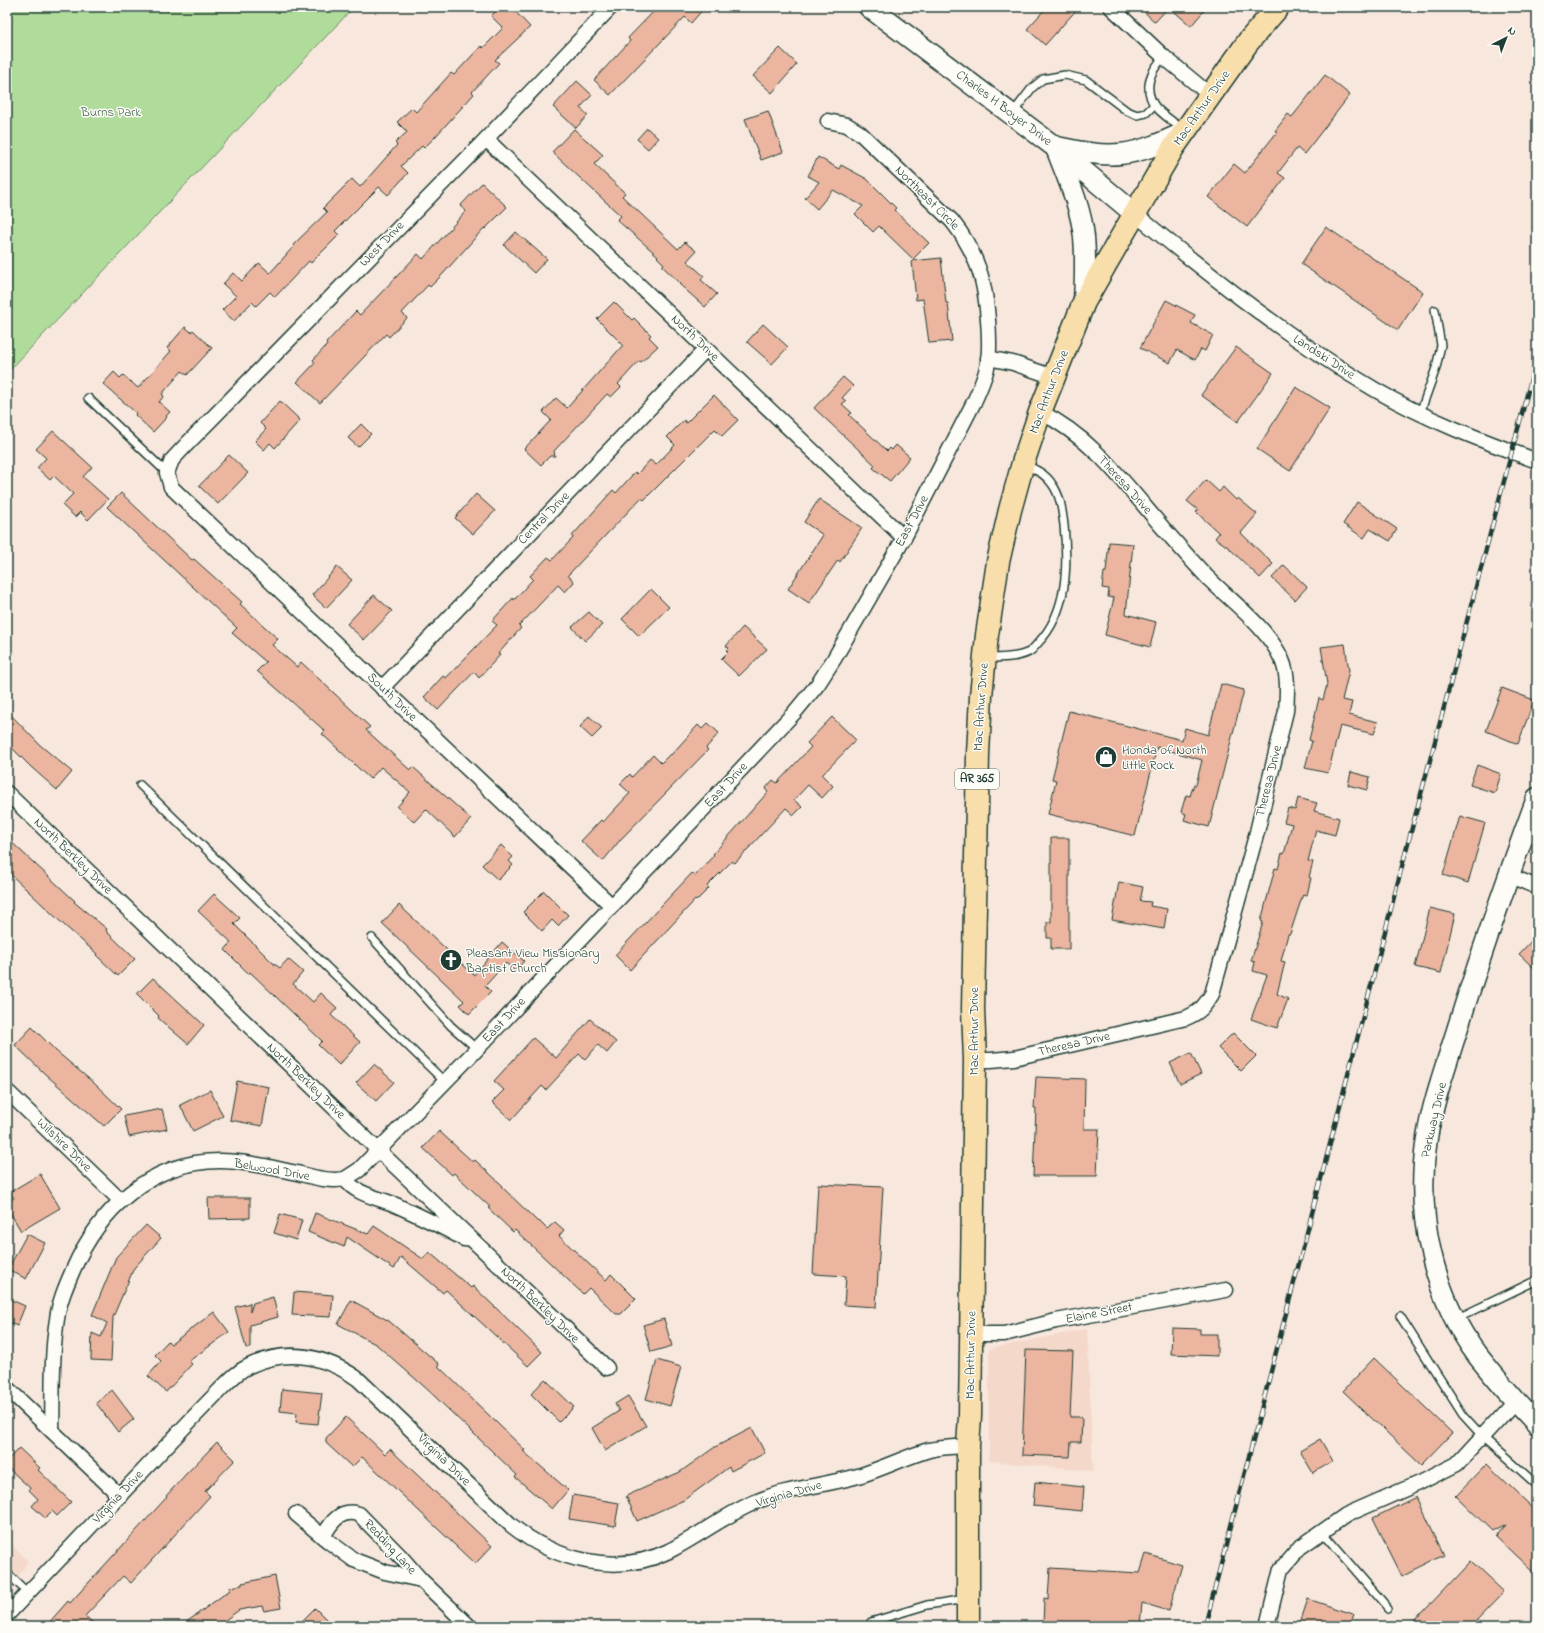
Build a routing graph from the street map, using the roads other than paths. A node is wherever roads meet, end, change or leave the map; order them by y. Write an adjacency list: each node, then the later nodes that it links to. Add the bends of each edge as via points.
1 (611, 7): 11 (street, West Drive)
2 (869, 7): 8 (street, Charles H Boyer Drive)
3 (1111, 7): 5 (street)
4 (1278, 7): 6 (main road, Mac Arthur Drive / AR 365, via 1248,42)
5 (1164, 56): 6 (street); 7 (lane, via 1150,75 1149,91)
6 (1210, 95): 10 (main road, Mac Arthur Drive / AR 365)
7 (1154, 105): 8 (lane, via 1146,113 1137,115 1127,112 1086,80 1065,75 1043,79 1032,88); 10 (lane)
8 (1012, 114): 12 (street, Charles H Boyer Drive)
9 (828, 121): 17 (street, Northeast Circle, via 847,125 860,133 962,234 979,268 988,316)
10 (1184, 132): 12 (street, via 1150,147 1119,154 1085,153); 13 (main road, Mac Arthur Drive / AR 365)
11 (486, 139): 16 (street, North Drive); 24 (street, West Drive, via 186,444 172,460)
12 (1056, 147): 13 (street, Charles H Boyer Drive); 14 (street, via 1081,220 1085,256)
13 (1135, 214): 14 (main road, Mac Arthur Drive / AR 365); 21 (street, Landski Drive, via 1284,330 1350,374)
14 (1084, 302): 18 (main road, Mac Arthur Drive / AR 365)
15 (1435, 310): 21 (lane, via 1441,345 1436,368)
16 (706, 349): 25 (street, North Drive); 27 (street, Central Drive)
17 (988, 358): 18 (street, via 1013,363); 25 (street, East Drive, via 983,383)
18 (1054, 377): 20 (main road, Mac Arthur Drive / AR 365)
19 (88, 398): 24 (lane)
20 (1040, 412): 23 (main road, Mac Arthur Drive / AR 365); 36 (street, Theresa Drive, via 1066,427 1093,449 1202,571 1269,639 1286,672 1286,711 1257,832 1212,994 1202,1008 1186,1018 1014,1058)
21 (1420, 413): 22 (street, Landski Drive)
22 (1537, 461)
23 (1023, 463): 26 (main road, Mac Arthur Drive / AR 365, via 998,562); 26 (lane, via 1040,471 1052,483 1059,496 1066,547 1065,586 1048,633 1030,652)
24 (167, 473): 27 (street, South Drive, via 171,487)
25 (904, 538): 33 (street, East Drive, via 818,684 794,713)
26 (985, 658): 36 (main road, Mac Arthur Drive / AR 365, via 978,754)
27 (382, 688): 33 (street, South Drive)
28 (140, 785): 37 (lane)
29 (7, 793): 39 (street, North Berkley Drive)
30 (1537, 798): 31 (street, Parkway Drive)
31 (1508, 875): 32 (street); 46 (street, Parkway Drive, via 1482,950 1427,1137 1423,1197 1427,1236 1436,1273)
32 (1537, 887)
33 (612, 906): 35 (street, East Drive)
34 (372, 938): 35 (lane, via 451,1026)
35 (477, 1049): 37 (street, East Drive)
36 (975, 1060): 47 (main road, Mac Arthur Drive / AR 365)
37 (445, 1082): 39 (street, East Drive)
38 (7, 1091): 41 (street, Wilshire Drive)
39 (378, 1150): 40 (street, via 359,1170); 42 (street, North Berkley Drive)
40 (345, 1179): 41 (street, Belwood Drive, via 326,1180 256,1165 219,1161 194,1164 168,1172 142,1184); 42 (street, via 361,1192 438,1224)
41 (120, 1200): 52 (street, Belwood Drive, via 99,1224 82,1250 64,1289 57,1318 54,1352)
42 (481, 1248): 48 (street, North Berkley Drive)
43 (1537, 1280): 46 (lane)
44 (1226, 1290): 47 (street, Elaine Street, via 1056,1321 1004,1334)
45 (1400, 1316): 53 (lane, via 1462,1415)
46 (1456, 1319): 50 (street, Parkway Drive, via 1476,1354)
47 (971, 1334): 54 (main road, Mac Arthur Drive / AR 365)
48 (607, 1368)
49 (7, 1388): 52 (street)
50 (1515, 1401): 51 (street, Parkway Drive); 53 (street)
51 (1537, 1424)
52 (52, 1431): 56 (street)
53 (1483, 1437): 55 (lane); 58 (street, via 1457,1464 1346,1515)
54 (968, 1446): 56 (street, Virginia Drive, via 928,1451 857,1476 767,1498 654,1556 637,1561 593,1562 549,1550 521,1533 358,1379 330,1362 294,1355 274,1357 236,1374); 63 (main road, Mac Arthur Drive / AR 365)
55 (1537, 1485)
56 (120, 1496): 62 (street, Virginia Drive)
57 (296, 1514): 59 (street, Redding Lane)
58 (1322, 1532): 64 (lane); 69 (street, via 1299,1548 1281,1568)
59 (323, 1537): 61 (street, Redding Lane, via 354,1560 373,1568); 61 (street, Redding Lane, via 333,1520 344,1513 359,1514)
60 (7, 1573): 62 (lane)
61 (421, 1580): 67 (street, Redding Lane)
62 (28, 1593): 65 (street, Virginia Drive)
63 (968, 1599): 66 (lane, via 927,1605); 68 (main road, Mac Arthur Drive / AR 365)
64 (1388, 1608)
65 (7, 1615)
66 (871, 1622)
67 (469, 1626)
68 (968, 1626)
69 (1267, 1626)

